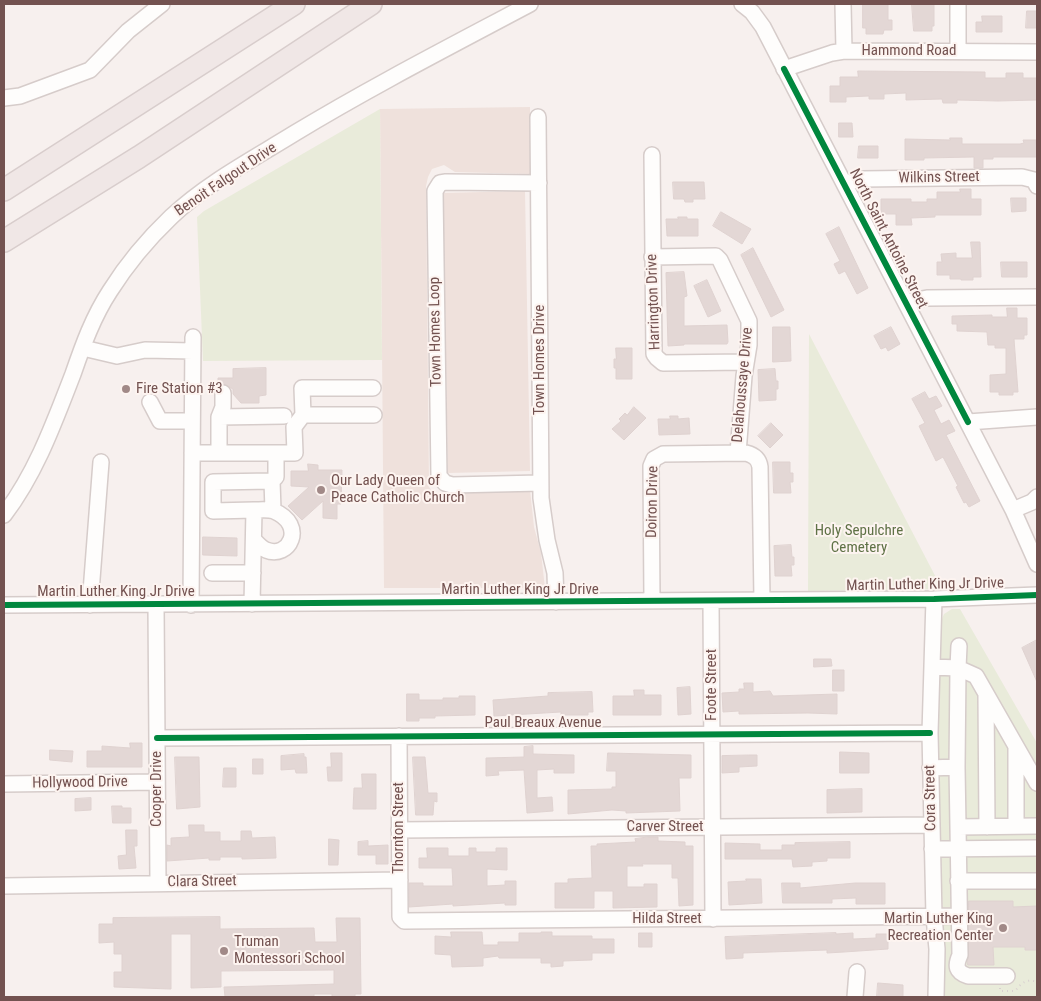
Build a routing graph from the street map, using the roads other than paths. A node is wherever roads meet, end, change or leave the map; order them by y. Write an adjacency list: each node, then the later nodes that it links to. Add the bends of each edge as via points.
1 (162, 4): 12 (street, via 128,31 90,70 20,96)
2 (294, 4): 13 (highway)
3 (371, 4): 16 (highway)
4 (530, 4): 27 (street, Benoit Falgout Drive, via 326,114 202,192 172,216 126,267 92,323)
5 (742, 4): 11 (street, North Saint Antoine Street, via 763,27)
6 (843, 4): 8 (street)
7 (958, 4): 9 (street)
8 (844, 50): 9 (street, Hammond Road); 11 (street, Hammond Road)
9 (958, 51): 10 (street, Hammond Road)
10 (1037, 52)
11 (784, 69): 19 (street, North Saint Antoine Street)
12 (4, 98)
13 (122, 114): 17 (highway); 21 (highway)
14 (538, 117): 18 (street, Town Homes Drive)
15 (652, 155): 24 (street, Harrington Drive)
16 (138, 157): 22 (highway); 23 (highway)
17 (4, 176)
18 (539, 183): 45 (street, Town Homes Drive); 45 (street, Town Homes Loop, via 446,182 440,183 435,191 439,476 452,485)
19 (845, 183): 20 (street, Wilkins Street, via 862,179 1022,177); 26 (street, North Saint Antoine Street)
20 (1035, 183)
21 (4, 190)
22 (4, 240)
23 (4, 257)
24 (652, 257): 28 (street, Delahoussaye Drive, via 711,256 720,260 749,321); 28 (street, Harrington Drive, via 656,358 663,363)
25 (1037, 297): 26 (street, via 927,298)
26 (906, 302): 38 (street, North Saint Antoine Street)
27 (83, 348): 37 (street, via 117,356 193,344); 50 (street, Benoit Falgout Drive, via 43,450)
28 (746, 362): 42 (street, Delahoussaye Drive)
29 (373, 388): 32 (street, via 302,388)
30 (223, 393): 35 (street)
31 (150, 402): 37 (street, via 160,421)
32 (302, 415): 33 (street); 41 (street, via 294,427 295,453)
33 (374, 415)
34 (284, 416): 35 (street)
35 (219, 417): 39 (street)
36 (1037, 417): 38 (street)
37 (192, 421): 40 (street)
38 (968, 422): 49 (street, North Saint Antoine Street)
39 (219, 452): 40 (street); 41 (street)
40 (192, 453): 67 (street)
41 (276, 453): 44 (street, via 276,477)
42 (738, 454): 58 (street, Delahoussaye Drive, via 752,454 760,467); 61 (street, Doiron Drive, via 663,454 654,459 651,466)
43 (101, 462): 65 (street)
44 (272, 481): 47 (street, via 213,482 213,511); 48 (street)
45 (540, 483): 60 (street, Town Homes Drive, via 542,512 556,573)
46 (1037, 498): 49 (street)
47 (254, 510): 48 (street); 51 (street)
48 (273, 510): 51 (street, via 292,527 294,533 290,542 283,549 272,552)
49 (1013, 510): 52 (street, North Saint Antoine Street)
50 (4, 515)
51 (254, 540): 54 (street)
52 (1037, 564)
53 (212, 573): 54 (street)
54 (253, 573): 62 (street)
55 (4, 594): 64 (street)
56 (1037, 595): 57 (street, Martin Luther King Jr Drive)
57 (934, 599): 58 (street, Martin Luther King Jr Drive); 69 (street, Cora Street)
58 (762, 600): 59 (street, Martin Luther King Jr Drive)
59 (711, 601): 61 (street, Martin Luther King Jr Drive); 73 (street, Foote Street)
60 (556, 602): 61 (street, Martin Luther King Jr Drive); 62 (street, Martin Luther King Jr Drive)
61 (652, 602)
62 (252, 604): 67 (street, Martin Luther King Jr Drive)
63 (4, 605): 64 (street, Martin Luther King Jr Drive)
64 (32, 605): 65 (street, Martin Luther King Jr Drive)
65 (90, 605): 66 (street, Martin Luther King Jr Drive)
66 (156, 605): 67 (street, Martin Luther King Jr Drive); 75 (street, Cooper Drive)
67 (191, 605)
68 (959, 646): 70 (street)
69 (932, 667): 70 (street); 72 (street, Cora Street)
70 (958, 668): 71 (street, via 976,676); 77 (street)
71 (986, 693): 76 (street); 87 (street)
72 (930, 733): 73 (street, Paul Breaux Avenue); 78 (street, Cora Street)
73 (712, 734): 74 (street, Paul Breaux Avenue); 85 (street, Foote Street)
74 (399, 736): 75 (street, Paul Breaux Avenue); 88 (street, Thornton Street)
75 (157, 738): 79 (street, Cooper Drive)
76 (1016, 746): 80 (street); 83 (street)
77 (957, 767): 78 (street); 86 (street)
78 (930, 768): 82 (street, Cora Street)
79 (157, 782): 81 (street, Hollywood Drive); 95 (street, Cooper Drive)
80 (1037, 782)
81 (4, 784)
82 (931, 826): 85 (street, Carver Street); 91 (street, Cora Street)
83 (1016, 826): 84 (street); 87 (street)
84 (1037, 826)
85 (712, 827): 88 (street, Carver Street); 99 (street, Foote Street)
86 (958, 827): 87 (street); 89 (street)
87 (987, 827)
88 (399, 830): 92 (street, Thornton Street)
89 (958, 848): 90 (street); 91 (street); 93 (street)
90 (1037, 848)
91 (932, 849): 98 (street, Cora Street)
92 (400, 880): 95 (street, Clara Street); 100 (street, Thornton Street)
93 (958, 881): 94 (street); 97 (street)
94 (1037, 881)
95 (158, 883): 96 (street, Clara Street)
96 (4, 886)
97 (959, 916): 98 (street, Hilda Street); 102 (street, via 957,969 968,976)
98 (934, 917): 99 (street, Hilda Street); 104 (street, Cora Street)
99 (713, 918): 100 (street, Hilda Street)
100 (401, 920)
101 (857, 972): 103 (street)
102 (1007, 976)
103 (855, 997)
104 (936, 997)

